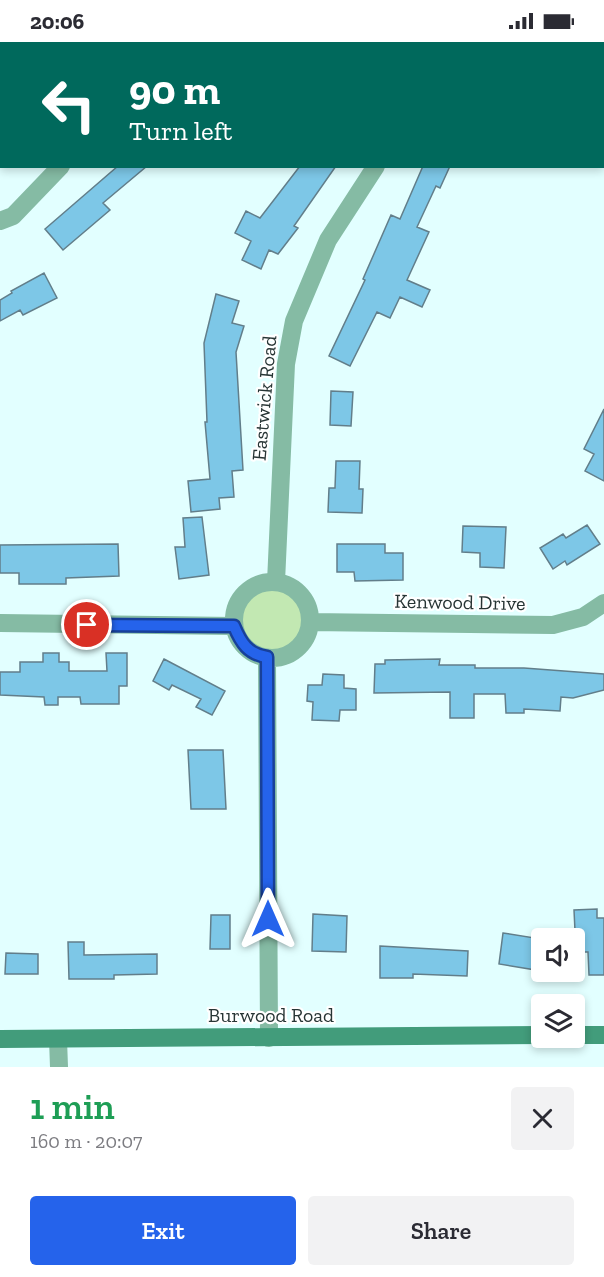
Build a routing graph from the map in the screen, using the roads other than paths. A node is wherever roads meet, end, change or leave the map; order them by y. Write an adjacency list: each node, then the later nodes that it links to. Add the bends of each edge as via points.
1 (59, 168): 3 (street, via 13,216)
2 (375, 168): 4 (street, Eastwick Road, via 328,240 294,321 286,364)
3 (0, 221)
4 (276, 582): 6 (street, via 298,591 309,609); 8 (street, via 260,583 247,590 234,609)
5 (604, 603): 6 (street, Kenwood Drive, via 583,617 553,625)
6 (310, 622): 9 (street, via 299,648 291,654)
7 (0, 623): 8 (street)
8 (234, 626): 9 (street, via 247,649)
9 (267, 657): 13 (street)
10 (531, 1035): 13 (street, Burwood Road)
11 (585, 1035): 12 (street)
12 (604, 1035)
13 (269, 1038): 15 (street, Burwood Road)
14 (0, 1039): 15 (street, Burwood Road)
15 (58, 1039): 16 (street)
16 (59, 1067)

